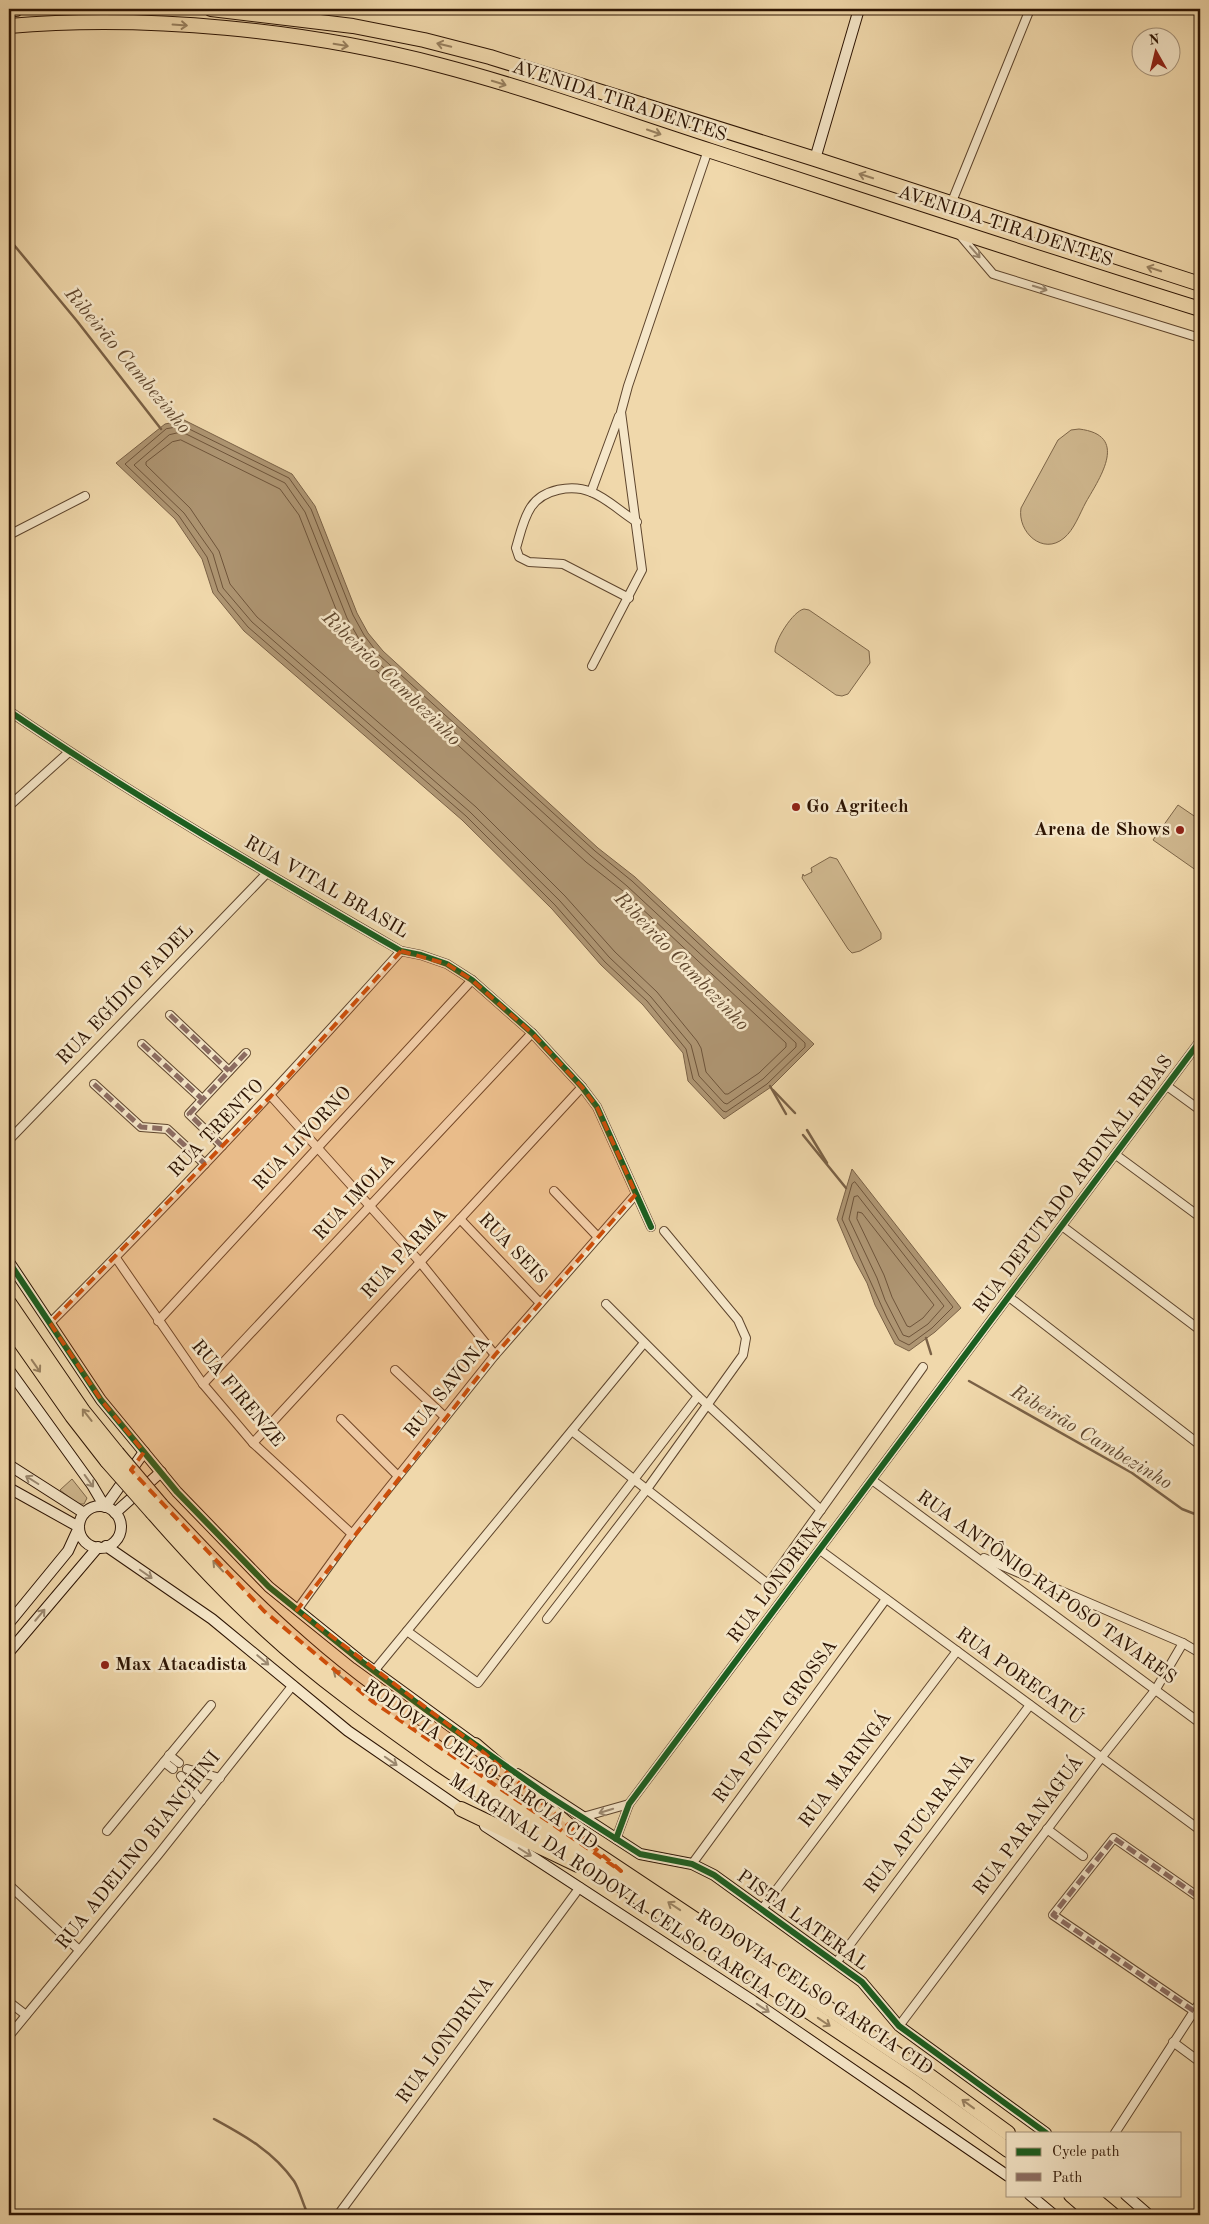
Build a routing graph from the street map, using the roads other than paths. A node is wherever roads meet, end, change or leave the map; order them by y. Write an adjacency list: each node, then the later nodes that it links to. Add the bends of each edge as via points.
1 (16, 9): 5 (highway)
2 (211, 9): 8 (highway, AVENIDA TIRADENTES, one-way to 2, via 490,57 424,40 344,25)
3 (859, 9): 8 (street)
4 (1030, 9): 9 (street)
5 (9, 10)
6 (9, 26): 7 (highway, AVENIDA TIRADENTES, one-way to 7, via 148,23 249,31 351,47 469,74)
7 (708, 150): 10 (highway, AVENIDA TIRADENTES); 14 (street)
8 (815, 159): 9 (highway, AVENIDA TIRADENTES, one-way to 8)
9 (951, 204): 11 (highway, AVENIDA TIRADENTES, one-way to 9)
10 (956, 231): 12 (highway, AVENIDA TIRADENTES); 13 (street, one-way to 13, via 993,274)
11 (1200, 284)
12 (1200, 309)
13 (1200, 338)
14 (621, 412): 15 (street); 17 (street)
15 (591, 492): 17 (street); 19 (street, via 573,488 556,490 531,506 516,548 519,557 529,562 563,564)
16 (85, 496): 18 (street)
17 (636, 522): 19 (street, via 642,570)
18 (9, 535)
19 (629, 598): 20 (street)
20 (592, 666)
21 (9, 711): 22 (street, RUA VITAL BRASIL)
22 (69, 752): 23 (street); 24 (street, RUA VITAL BRASIL)
23 (9, 806)
24 (266, 872): 25 (street, RUA VITAL BRASIL); 39 (street, RUA EGÍDIO FADEL)
25 (401, 951): 26 (street, RUA VITAL BRASIL, via 447,964); 36 (street, RUA TRENTO)
26 (472, 980): 28 (street, RUA VITAL BRASIL); 41 (street, RUA LIVORNO)
27 (170, 1015): 32 (street)
28 (532, 1033): 34 (street, RUA VITAL BRASIL); 46 (street, RUA IMOLA)
29 (1200, 1042): 35 (street, RUA DEPUTADO ARDINAL RIBAS)
30 (142, 1044): 37 (street)
31 (246, 1053): 32 (street)
32 (229, 1071): 37 (street)
33 (94, 1084): 43 (street, via 141,1127 167,1130)
34 (582, 1086): 45 (street, RUA VITAL BRASIL, via 597,1107); 48 (street, RUA PARMA)
35 (1167, 1086): 38 (street); 42 (street, RUA DEPUTADO ARDINAL RIBAS)
36 (270, 1096): 40 (street, RUA TRENTO); 41 (street)
37 (202, 1099): 40 (street, via 189,1114)
38 (1200, 1110)
39 (9, 1140)
40 (222, 1146): 43 (street, RUA TRENTO)
41 (316, 1148): 46 (street); 60 (street, RUA LIVORNO)
42 (1116, 1154): 47 (street); 49 (street, RUA DEPUTADO ARDINAL RIBAS)
43 (205, 1164): 53 (street, RUA TRENTO)
44 (554, 1191): 52 (street)
45 (636, 1194): 50 (street, RUA VITAL BRASIL); 52 (street, RUA SAVONA)
46 (370, 1206): 55 (street); 70 (street, RUA IMOLA)
47 (1200, 1217)
48 (460, 1219): 55 (street, RUA PARMA); 58 (street, RUA SEIS)
49 (1062, 1226): 56 (street, RUA DEPUTADO ARDINAL RIBAS); 63 (street)
50 (651, 1227)
51 (664, 1231): 72 (street, via 738,1320 746,1338 742,1355)
52 (598, 1237): 58 (street, RUA SAVONA)
53 (116, 1258): 60 (street, RUA FIRENZE); 61 (street, RUA TRENTO)
54 (9, 1262): 61 (street)
55 (420, 1262): 66 (street); 76 (street, RUA PARMA)
56 (1009, 1297): 65 (street, RUA DEPUTADO ARDINAL RIBAS); 77 (street)
57 (9, 1303): 79 (highway, RODOVIA CELSO GARCIA CID, one-way to 57)
58 (540, 1303): 66 (street, RUA SAVONA)
59 (606, 1304): 64 (street)
60 (158, 1320): 70 (street, RUA FIRENZE)
61 (50, 1323): 78 (street, via 101,1400)
62 (9, 1326): 79 (highway, RODOVIA CELSO GARCIA CID, one-way to 79, via 72,1416)
63 (1200, 1330)
64 (644, 1343): 71 (street); 75 (street)
65 (972, 1347): 84 (street, RUA LONDRINA)
66 (494, 1355): 73 (street, RUA SAVONA)
67 (923, 1367): 89 (street)
68 (9, 1370): 87 (street, one-way to 87)
69 (395, 1370): 73 (street)
70 (203, 1384): 76 (street, RUA FIRENZE)
71 (698, 1396): 72 (street); 83 (street)
72 (708, 1404): 86 (street); 89 (street)
73 (446, 1417): 82 (street, RUA SAVONA)
74 (341, 1419): 82 (street)
75 (572, 1431): 83 (street); 101 (street)
76 (253, 1443): 93 (street, RUA FIRENZE)
77 (1200, 1445)
78 (144, 1452): 81 (street); 87 (street)
79 (112, 1457): 88 (highway, RODOVIA CELSO GARCIA CID, bridge)
80 (9, 1465): 90 (street, one-way to 80)
81 (161, 1472): 91 (street); 98 (street, via 269,1587)
82 (398, 1476): 93 (street, RUA SAVONA)
83 (634, 1480): 86 (street); 101 (street, via 478,1683)
84 (872, 1480): 95 (street, RUA LONDRINA); 96 (street, RUA ANTÔNIO RAPOSO TAVARES)
85 (9, 1488): 92 (street)
86 (647, 1489): 89 (street, via 768,1584); 99 (street)
87 (105, 1507): 90 (street, via 92,1508); 91 (street)
88 (157, 1509): 129 (highway, RODOVIA CELSO GARCIA CID, one-way to 88, via 364,1695 303,1647); 131 (highway, RODOVIA CELSO GARCIA CID, via 198,1564 268,1632 334,1687 439,1764)
89 (821, 1510)
90 (84, 1513): 92 (street)
91 (115, 1513): 94 (street, via 120,1530 114,1542)
92 (79, 1527): 94 (street, via 84,1541); 100 (street, via 68,1552)
93 (352, 1534): 98 (street, RUA SAVONA)
94 (102, 1547): 104 (street, one-way to 94); 107 (street, MARGINAL DA RODOVIA CELSO GARCIA CID, one-way to 107, via 212,1619)
95 (820, 1550): 97 (street, RUA PORECATÚ); 120 (street, RUA LONDRINA)
96 (970, 1552): 102 (street); 108 (street, RUA ANTÔNIO RAPOSO TAVARES)
97 (886, 1599): 103 (street, RUA PORECATÚ); 128 (street, RUA PONTA GROSSA)
98 (297, 1610): 106 (street)
99 (547, 1619)
100 (9, 1623)
101 (407, 1631): 106 (street)
102 (1183, 1644): 105 (street); 108 (street, RUA PARANAGUÁ)
103 (957, 1651): 110 (street, RUA PORECATÚ); 134 (street, RUA MARINGÁ)
104 (9, 1652)
105 (1200, 1653)
106 (374, 1671): 112 (street)
107 (293, 1685): 118 (street, RUA ADELINO BIANCHINI); 121 (street, MARGINAL DA RODOVIA CELSO GARCIA CID, one-way to 121, via 348,1731)
108 (1156, 1689): 111 (street, RUA ANTÔNIO RAPOSO TAVARES); 114 (street, RUA PARANAGUÁ)
109 (211, 1705): 113 (street)
110 (1030, 1705): 114 (street, RUA PORECATÚ); 136 (street, RUA APUCARANA)
111 (1200, 1723)
112 (475, 1745): 122 (street); 129 (highway)
113 (170, 1755): 115 (street); 115 (street, via 176,1766)
114 (1101, 1758): 123 (street, RUA PARANAGUÁ); 124 (street, RUA PORECATÚ)
115 (164, 1762): 125 (street)
116 (187, 1769): 118 (street)
117 (181, 1776): 119 (street)
118 (220, 1778): 119 (street, RUA ADELINO BIANCHINI)
119 (201, 1800): 135 (street, RUA ADELINO BIANCHINI)
120 (629, 1804): 122 (street, one-way to 122); 126 (street, RUA LONDRINA)
121 (461, 1809): 131 (highway); 132 (street, MARGINAL DA RODOVIA CELSO GARCIA CID, one-way to 132)
122 (583, 1818): 126 (street)
123 (1047, 1829): 127 (street); 141 (street, RUA PARANAGUÁ)
124 (1200, 1830)
125 (107, 1831)
126 (616, 1839): 128 (street, PISTA LATERAL, via 640,1854)
127 (1083, 1856)
128 (692, 1864): 134 (street, PISTA LATERAL, via 714,1875)
129 (621, 1871): 145 (highway, RODOVIA CELSO GARCIA CID, one-way to 129, via 927,2074)
130 (9, 1885): 135 (street)
131 (620, 1885): 148 (highway, RODOVIA CELSO GARCIA CID, one-way to 148, via 914,2082)
132 (580, 1887): 149 (street, MARGINAL DA RODOVIA CELSO GARCIA CID, one-way to 149); 154 (street, RUA LONDRINA)
133 (1200, 1898): 139 (street, via 1114,1838 1053,1915)
134 (762, 1909): 136 (street, PISTA LATERAL)
135 (79, 1950): 140 (street, RUA ADELINO BIANCHINI)
136 (836, 1963): 141 (street, PISTA LATERAL, via 862,1982)
137 (9, 2002): 140 (street)
138 (1200, 2002): 139 (street)
139 (1194, 2011): 143 (street)
140 (26, 2015): 142 (street, RUA ADELINO BIANCHINI)
141 (899, 2026): 146 (street, PISTA LATERAL)
142 (9, 2036)
143 (1173, 2042): 144 (street); 147 (street)
144 (1200, 2062)
145 (1007, 2132)
146 (1045, 2132)
147 (1116, 2132)
148 (1006, 2149)
149 (1006, 2175)
150 (1031, 2196): 155 (street)
151 (1072, 2196): 156 (highway)
152 (1090, 2196): 157 (highway)
153 (1127, 2196): 158 (street)
154 (338, 2215)
155 (1054, 2215)
156 (1094, 2215)
157 (1113, 2215)
158 (1148, 2215)

